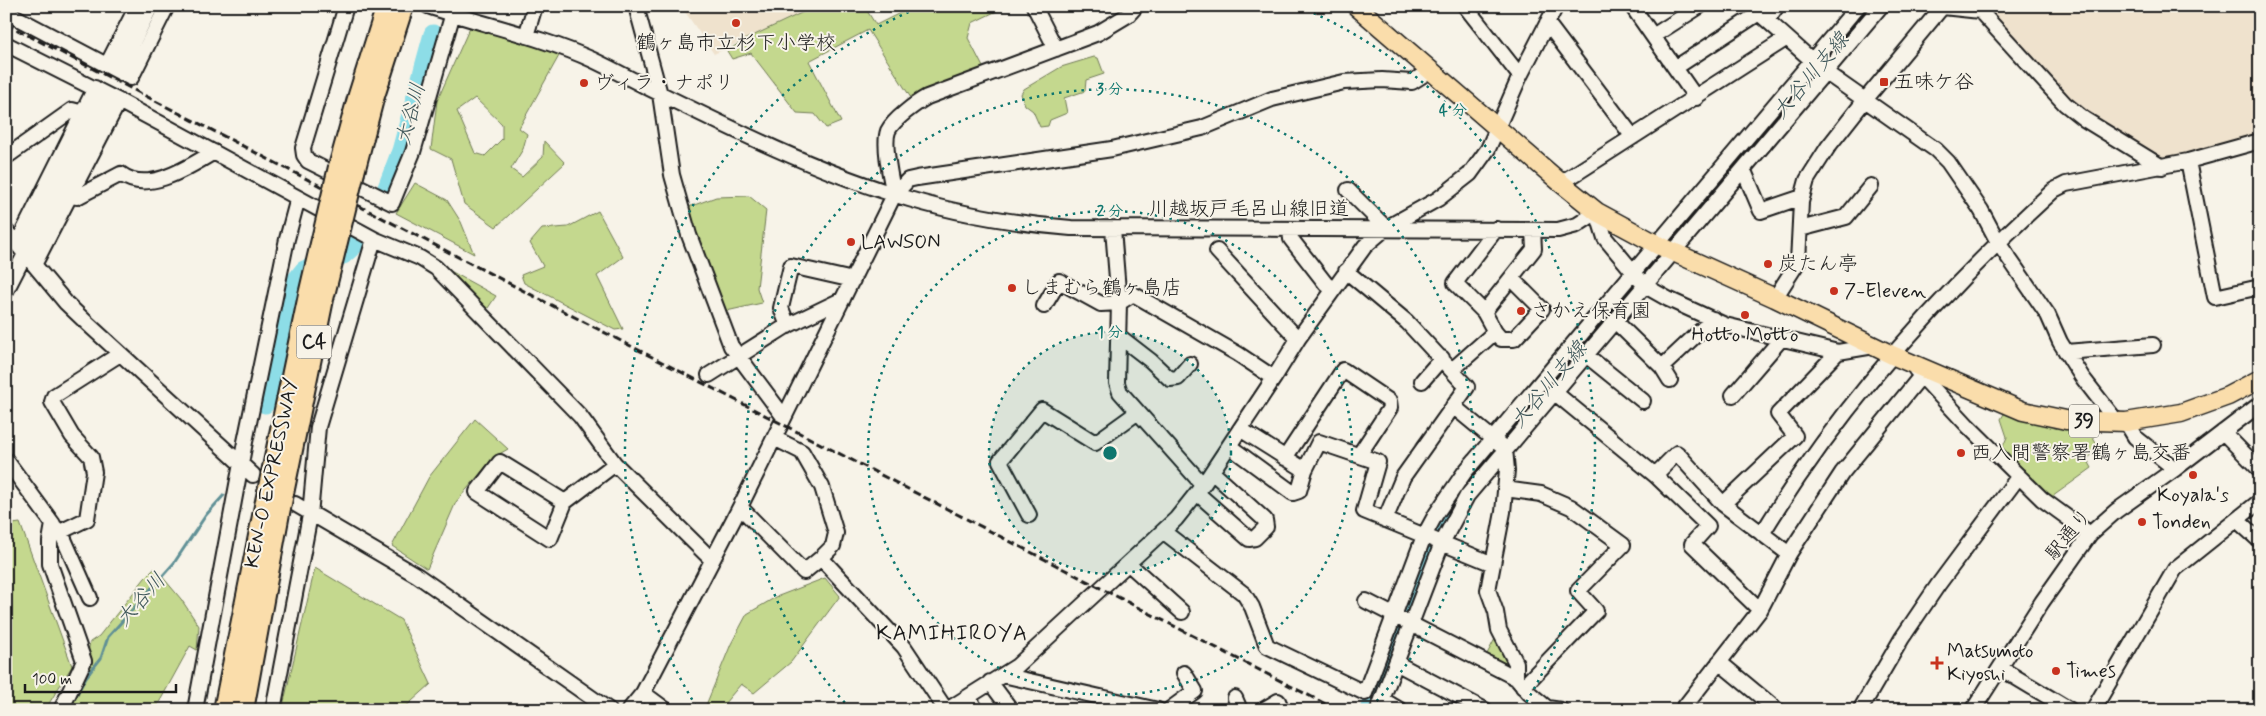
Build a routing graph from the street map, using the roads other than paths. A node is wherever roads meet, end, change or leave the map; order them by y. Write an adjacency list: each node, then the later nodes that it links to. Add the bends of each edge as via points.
1 (137, 6): 30 (street)
2 (151, 6): 31 (street)
3 (167, 6): 30 (street, via 131,78)
4 (346, 6): 20 (street, via 303,148 304,156 308,161 392,203 413,152)
5 (428, 6): 20 (street, 川越坂戸毛呂山線旧道)
6 (536, 6): 24 (street)
7 (636, 6): 37 (street)
8 (1034, 6): 28 (street)
9 (1136, 6): 28 (street, via 1128,15 1098,32)
10 (1356, 6): 33 (main road, 39)
11 (1466, 6): 35 (street)
12 (1556, 6): 23 (street)
13 (1638, 6): 25 (street, via 1634,8)
14 (1700, 6): 25 (street)
15 (1777, 6): 22 (street)
16 (1858, 6): 29 (street)
17 (1882, 6): 34 (street)
18 (397, 7): 142 (highway, KEN-O EXPRESSWAY / C4, bridge, via 373,100 346,169)
19 (1943, 7): 40 (street); 49 (street, via 1980,11 2065,104)
20 (454, 10): 24 (street, 川越坂戸毛呂山線旧道, via 470,20)
21 (6, 12): 30 (street)
22 (1759, 13): 26 (street); 32 (street)
23 (1547, 23): 35 (street); 44 (street)
24 (526, 36): 37 (street, 川越坂戸毛呂山線旧道, via 592,60)
25 (1653, 36): 32 (street)
26 (1787, 38): 29 (street); 38 (street)
27 (6, 44): 36 (street)
28 (1056, 49): 54 (street, via 927,97 909,109 888,131 887,155)
29 (1812, 60): 34 (street); 68 (street)
30 (107, 65)
31 (121, 68)
32 (1675, 68): 38 (street)
33 (1431, 70): 43 (main road, 39); 54 (street, via 1412,82 1344,82 1272,99 1202,128 1112,149 908,180)
34 (1826, 72): 40 (street); 50 (street)
35 (1520, 76): 43 (street)
36 (95, 88): 41 (street); 42 (street)
37 (660, 94): 54 (street, 川越坂戸毛呂山線旧道, via 783,152); 99 (street, via 672,175 689,235 731,346)
38 (1696, 98): 44 (street)
39 (104, 100): 71 (street)
40 (1864, 100): 56 (street, via 1828,147 1807,180); 67 (street, via 1936,150 1948,162 1981,210)
41 (119, 101): 46 (street); 55 (street)
42 (83, 113): 47 (street, via 72,110); 71 (street)
43 (1497, 127): 51 (main road, 39); 59 (street, via 1488,150 1470,174 1438,199)
44 (1633, 137): 51 (street)
45 (2260, 141): 48 (street)
46 (214, 152): 55 (street, via 186,169 152,181 129,181 121,174 77,197); 57 (street)
47 (6, 157)
48 (2188, 161): 49 (street); 77 (street, via 2215,297)
49 (2162, 167): 67 (street, via 2066,184 2054,190)
50 (1744, 171): 56 (street, via 1761,211); 70 (street)
51 (1561, 183): 58 (main road, 39)
52 (1871, 186): 63 (street, via 1846,217)
53 (1348, 190): 59 (street)
54 (894, 194): 60 (street, 川越坂戸毛呂山線旧道, via 975,216 1022,224); 75 (street)
55 (71, 195): 71 (street)
56 (1802, 197): 63 (street)
57 (298, 198): 66 (street); 128 (street, via 280,268)
58 (1597, 212): 64 (street, 川越坂戸毛呂山線旧道, via 1566,229); 68 (main road, 39); 73 (street, via 1604,238)
59 (1386, 228): 61 (street, 川越坂戸毛呂山線旧道); 62 (street, 川越坂戸毛呂山線旧道); 72 (street, via 1365,246)
60 (1113, 229): 61 (street, 川越坂戸毛呂山線旧道); 82 (street)
61 (1290, 229): 78 (street, via 1291,239)
62 (1496, 229): 64 (street, 川越坂戸毛呂山線旧道); 84 (street, via 1455,283)
63 (1800, 229): 80 (street, via 1798,262)
64 (1533, 230): 74 (street, via 1534,249)
65 (6, 231): 71 (street)
66 (374, 239): 127 (street, via 436,268 580,416); 143 (street, via 318,427)
67 (1999, 244): 95 (street, via 2048,315); 98 (street)
68 (1658, 245): 70 (main road, 39); 73 (street)
69 (1217, 251): 91 (street)
70 (1674, 252): 76 (street); 80 (main road, 39)
71 (25, 254): 79 (street); 96 (street, via 66,303)
72 (1346, 271): 78 (street); 100 (street, via 1407,322)
73 (1634, 272): 76 (street); 121 (street)
74 (1511, 278): 84 (street); 88 (street, via 1542,309 1514,339 1501,339)
75 (853, 280): 81 (street); 87 (street, via 791,266 782,308)
76 (1645, 286): 85 (street); 86 (street)
77 (2260, 287)
78 (1333, 289): 91 (street)
79 (6, 291)
80 (1774, 298): 93 (main road, 39)
81 (843, 299): 87 (street); 116 (street)
82 (1119, 303): 83 (street, via 1101,304 1059,281); 89 (street); 106 (street, via 1133,294)
83 (1044, 306)
84 (1484, 312): 88 (street)
85 (1713, 319): 90 (street, via 1725,325); 102 (street)
86 (1615, 320): 97 (street); 102 (street)
87 (788, 326): 99 (street)
88 (1495, 332): 103 (street)
89 (1120, 337): 101 (street, via 1170,379 1178,378); 115 (street, via 1117,383 1120,392)
90 (1782, 338): 94 (street); 111 (street)
91 (1298, 339): 106 (street)
92 (2153, 345): 95 (street)
93 (1874, 346): 94 (street); 98 (main road, 39)
94 (1838, 352): 140 (street, via 1778,414 1795,436)
95 (2066, 352): 117 (street, via 2082,378)
96 (120, 354): 128 (street); 147 (street, via 54,396 52,402 72,436 89,453 94,472 87,519)
97 (1586, 355): 110 (street); 112 (street)
98 (1892, 355): 104 (main road, 39); 149 (street, via 1822,441)
99 (739, 357): 105 (street); 116 (street)
100 (1442, 358): 103 (street); 109 (street)
101 (1190, 364)
102 (1662, 367): 108 (street)
103 (1452, 370): 114 (street, via 1467,387)
104 (1916, 370): 117 (main road, 39, via 2023,411 2066,420); 135 (street); 154 (street)
105 (709, 375)
106 (1274, 378): 118 (street)
107 (2260, 379): 117 (main road, 39, via 2228,396 2181,413)
108 (1670, 380)
109 (1422, 381)
110 (1554, 392): 123 (street); 134 (street)
111 (1733, 395)
112 (1643, 402)
113 (2260, 404): 119 (street, 駅通り)
114 (1453, 406): 121 (street); 145 (street, via 1403,477)
115 (1138, 412): 136 (street); 144 (street, via 1095,443 1042,410 1000,461)
116 (784, 417): 120 (street)
117 (2122, 422): 129 (street, via 2135,437)
118 (1240, 429): 122 (street); 125 (street)
119 (2223, 432): 129 (street, 駅通り); 131 (street)
120 (774, 438): 141 (street); 155 (street, via 802,452 822,487 836,533 833,546)
121 (1492, 439): 123 (street); 151 (street, via 1453,489)
122 (1229, 446): 130 (street, via 1293,493 1299,491); 132 (street)
123 (1505, 450): 137 (street); 153 (street, via 1467,496)
124 (1359, 455): 125 (street, via 1390,408 1389,401 1343,370); 130 (street, via 1319,442); 145 (street, via 1378,462 1364,512)
125 (1285, 458): 130 (street)
126 (6, 460): 147 (street)
127 (614, 464): 139 (street); 156 (street)
128 (240, 465): 133 (street); 177 (street)
129 (2175, 469): 150 (street, 駅通り)
130 (1305, 470)
131 (2260, 470)
132 (1212, 472): 136 (street); 136 (street, via 1265,520 1266,527 1255,538 1249,539)
133 (253, 475)
134 (1655, 475): 140 (street, via 1677,453); 161 (street, via 1708,526 1692,544)
135 (2019, 476): 150 (street, via 2042,499); 196 (street, via 1938,585)
136 (1200, 489): 148 (street)
137 (1505, 489): 158 (street); 170 (street, via 1541,494 1571,507 1623,545 1578,591 1596,611)
138 (2260, 501): 146 (street)
139 (564, 502): 139 (street, via 550,540 477,492 500,462)
140 (1724, 504): 149 (street)
141 (740, 507): 155 (street, via 804,572); 156 (street)
142 (280, 508): 143 (street); 178 (highway, KEN-O EXPRESSWAY / C4); 179 (highway, KEN-O EXPRESSWAY / C4)
143 (310, 515): 180 (street); 181 (street, via 418,576)
144 (1029, 515)
145 (1384, 520): 151 (street)
146 (2237, 520): 152 (street); 199 (street, via 2175,570)
147 (56, 528): 159 (street); 176 (street, via 50,541 50,564 84,661)
148 (1164, 532): 157 (street); 163 (street, via 1244,594 1267,646 1365,693)
149 (1762, 534): 154 (street)
150 (2090, 534): 166 (street, 駅通り)
151 (1424, 536): 153 (street); 163 (street)
152 (2260, 541)
153 (1442, 544): 158 (street); 163 (street)
154 (1789, 554): 161 (street)
155 (820, 558): 184 (street, via 904,647)
156 (712, 560): 171 (street)
157 (1129, 564): 162 (street); 168 (street, via 1017,666)
158 (1493, 564): 170 (street, via 1488,590 1499,630 1516,663)
159 (90, 598)
160 (1366, 601): 163 (street)
161 (1760, 610): 164 (street)
162 (1182, 612)
163 (1403, 620): 165 (street); 170 (street)
164 (1719, 662): 194 (street); 195 (street)
165 (1396, 663): 173 (street); 192 (street)
166 (2000, 668): 197 (street, 駅通り); 198 (street)
167 (1184, 673): 188 (street, via 1195,692)
168 (1003, 675): 169 (street); 174 (street)
169 (990, 682): 172 (street); 186 (street)
170 (1520, 682): 175 (street)
171 (643, 693): 182 (street); 183 (street)
172 (968, 697): 184 (street); 185 (street)
173 (1381, 705): 191 (street)
174 (1134, 707): 187 (street)
175 (1546, 709): 193 (street)
176 (61, 710)
177 (195, 710)
178 (224, 710)
179 (243, 710)
180 (273, 710)
181 (609, 710)
182 (630, 710)
183 (666, 710)
184 (946, 710)
185 (976, 710)
186 (1011, 710)
187 (1158, 710)
188 (1169, 710)
189 (1263, 710): 190 (street, via 1278,701)
190 (1282, 710)
191 (1400, 710)
192 (1485, 710)
193 (1561, 710)
194 (1682, 710)
195 (1777, 710)
196 (1860, 710)
197 (1973, 710)
198 (2070, 710)
199 (2093, 710)

